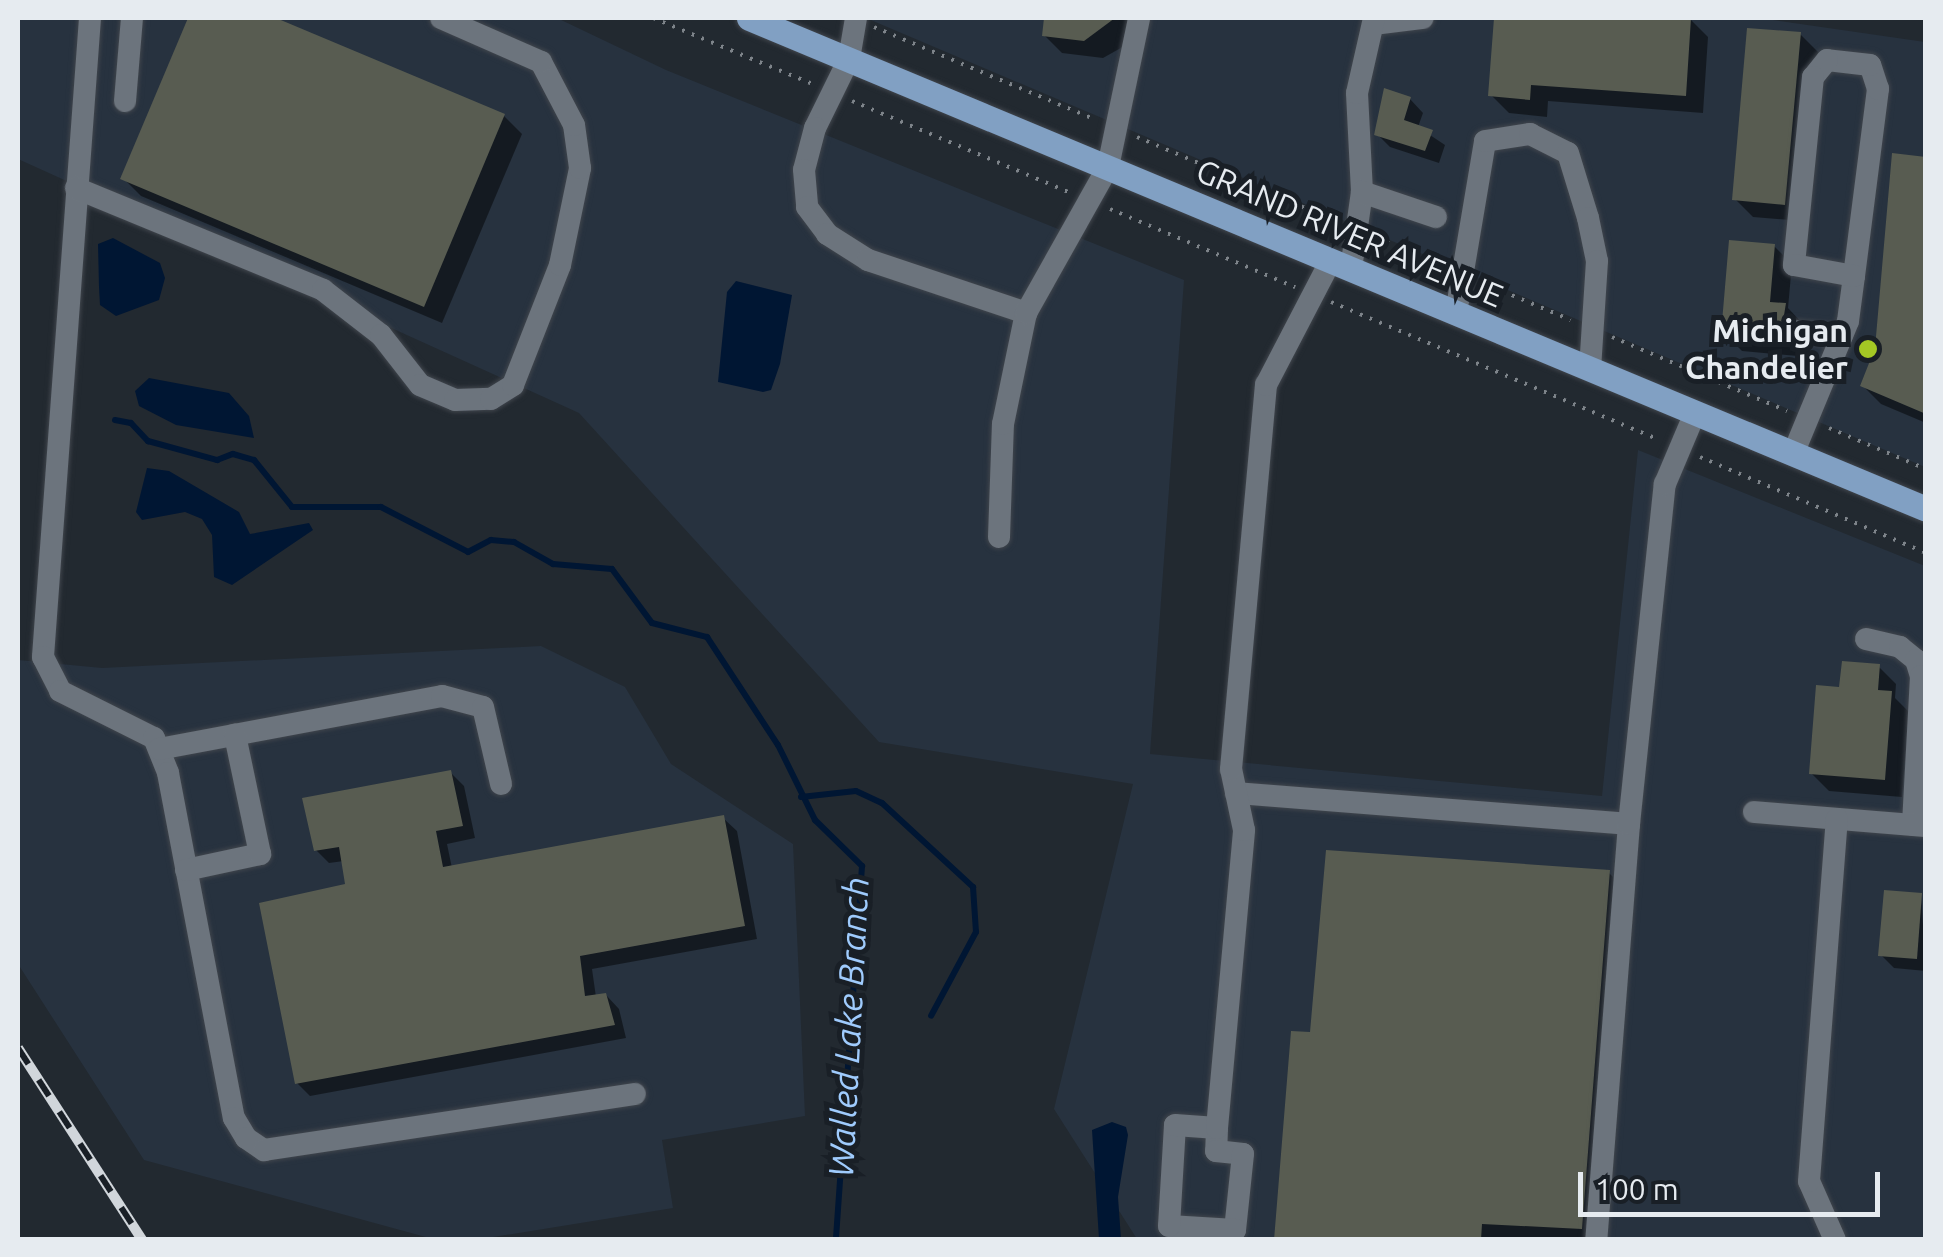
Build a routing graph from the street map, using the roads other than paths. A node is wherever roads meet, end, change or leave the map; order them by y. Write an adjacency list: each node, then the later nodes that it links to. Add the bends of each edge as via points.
1 (90, 18): 12 (lane)
2 (132, 18): 10 (lane)
3 (440, 18): 12 (lane, via 542,62 568,102 580,168 560,264 513,385 491,399 455,400 420,386 382,335 323,290)
4 (750, 18): 9 (main road, GRAND RIVER AVENUE)
5 (856, 18): 9 (lane)
6 (1139, 18): 11 (lane)
7 (1424, 18): 8 (lane)
8 (1374, 20): 13 (lane, via 1357,94)
9 (849, 59): 11 (main road, GRAND RIVER AVENUE); 17 (lane, via 804,170 807,207 827,234 868,260)
10 (125, 100)
11 (1108, 167): 15 (main road, GRAND RIVER AVENUE); 17 (lane)
12 (76, 188): 28 (lane, via 42,657 60,691 137,724)
13 (1362, 192): 14 (lane); 15 (lane, via 1358,230)
14 (1436, 217)
15 (1341, 264): 18 (main road, GRAND RIVER AVENUE); 30 (lane, via 1313,294 1266,385 1231,770)
16 (1854, 276): 16 (lane, via 1878,80 1870,65 1827,60 1813,77 1794,265); 20 (lane)
17 (1026, 313): 25 (lane, via 1003,424)
18 (1456, 313): 21 (main road, GRAND RIVER AVENUE); 21 (lane, via 1485,141 1530,134 1568,152 1580,187 1597,261)
19 (1792, 331): 20 (lane)
20 (1842, 336): 23 (lane)
21 (1590, 369): 22 (main road, GRAND RIVER AVENUE)
22 (1696, 413): 23 (main road, GRAND RIVER AVENUE); 33 (lane, via 1665,484)
23 (1793, 454): 24 (main road, GRAND RIVER AVENUE)
24 (1926, 509)
25 (1000, 537)
26 (1866, 640): 34 (lane, via 1900,648 1916,660 1921,676)
27 (235, 734): 28 (lane); 29 (lane, via 442,696 468,699 483,707); 35 (lane, via 260,854)
28 (158, 749): 35 (lane)
29 (501, 784)
30 (1236, 793): 33 (lane); 37 (lane, via 1244,830)
31 (1754, 812): 32 (lane)
32 (1838, 818): 34 (lane); 39 (lane, via 1809,1181)
33 (1629, 824): 38 (lane)
34 (1919, 826)
35 (186, 870): 36 (lane, via 234,1118 264,1150)
36 (636, 1094)
37 (1217, 1128): 37 (lane, via 1175,1124 1169,1226 1236,1230 1243,1154 1216,1151)
38 (1596, 1240)
39 (1835, 1240)

